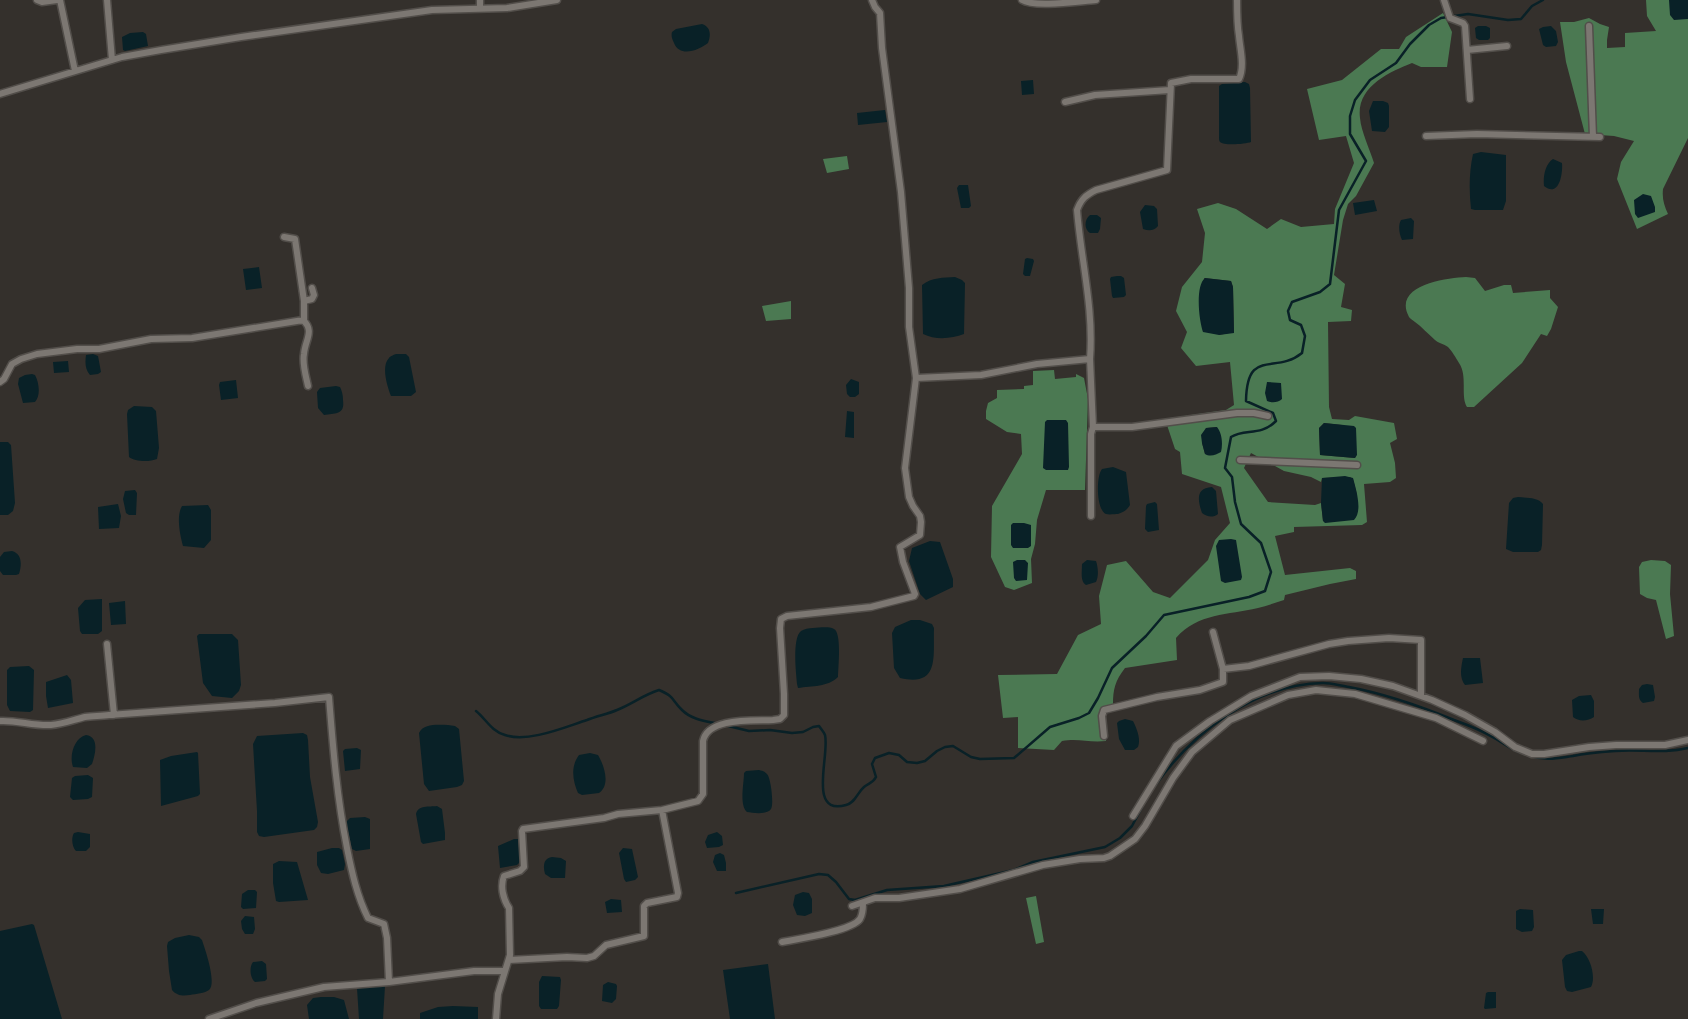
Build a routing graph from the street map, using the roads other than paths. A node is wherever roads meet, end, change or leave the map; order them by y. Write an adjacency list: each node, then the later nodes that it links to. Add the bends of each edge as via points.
1 (37, 0): 2 (street)
2 (58, 0): 16 (street)
3 (107, 0): 15 (street)
4 (480, 0): 11 (street)
5 (558, 0): 11 (street, via 508,8)
6 (872, 0): 29 (street, via 881,16 882,48 902,192 909,326)
7 (1022, 0): 8 (street, via 1055,4)
8 (1096, 0)
9 (1237, 0): 17 (street, via 1242,55 1239,79 1191,79 1171,83)
10 (1444, 0): 14 (street, via 1449,15 1465,26)
11 (480, 8): 15 (street, via 405,13)
12 (1589, 26): 22 (street)
13 (1507, 46): 14 (street)
14 (1467, 50): 19 (street)
15 (112, 60): 16 (street)
16 (75, 71): 18 (street)
17 (1170, 90): 20 (street, via 1095,95); 28 (street, via 1167,170 1096,190 1085,196 1077,210 1089,301)
18 (0, 94)
19 (1470, 99)
20 (1065, 102)
21 (1426, 136): 22 (street)
22 (1593, 137): 23 (street)
23 (1600, 138)
24 (284, 237): 26 (street, via 295,239)
25 (312, 288): 26 (street, via 312,299)
26 (304, 301): 27 (street)
27 (304, 321): 30 (street, via 192,338 151,339 99,349 37,354 12,364); 31 (street, via 309,330 303,355)
28 (1090, 359): 29 (street, via 1037,364 981,375); 33 (street)
29 (916, 378): 46 (street, via 905,468 909,497 920,516 922,530 920,535 900,547 914,596 881,605 781,619 784,715 780,719 734,722 710,728 703,741 702,797 698,801)
30 (0, 382)
31 (308, 386)
32 (1268, 416): 33 (street, via 1237,413 1132,427)
33 (1093, 427): 36 (street)
34 (1240, 460): 35 (street)
35 (1356, 464)
36 (1091, 516)
37 (1213, 632): 39 (street)
38 (106, 644): 41 (street)
39 (1223, 669): 40 (street, via 1249,666 1348,641 1421,640); 43 (street, via 1224,680 1216,685 1104,710)
40 (1421, 696): 44 (street, via 1465,715 1515,747 1532,754 1616,745 1665,745); 47 (street, via 1361,679 1329,676 1300,677 1251,696 1176,746)
41 (114, 715): 42 (street, via 49,725); 53 (street, via 329,697 338,796 351,868 356,891 368,918 384,924)
42 (0, 721)
43 (1104, 736)
44 (1688, 740)
45 (1483, 741): 48 (street, via 1436,718 1355,694 1316,690 1288,695 1230,720 1196,749 1173,778 1135,839 1110,856 1043,865 960,889 900,898 875,898)
46 (662, 810): 51 (street, via 523,829 524,867 504,876 502,882 509,908); 51 (street, via 678,892 676,897 644,906 644,936 606,945 587,958)
47 (1133, 816)
48 (862, 903): 49 (street); 50 (street, via 863,913 855,924)
49 (852, 906)
50 (782, 942)
51 (509, 960): 52 (street)
52 (505, 971): 53 (street, via 474,970); 55 (street, via 498,994)
53 (389, 982): 54 (street, via 324,987 256,1003)
54 (209, 1019)
55 (496, 1019)

